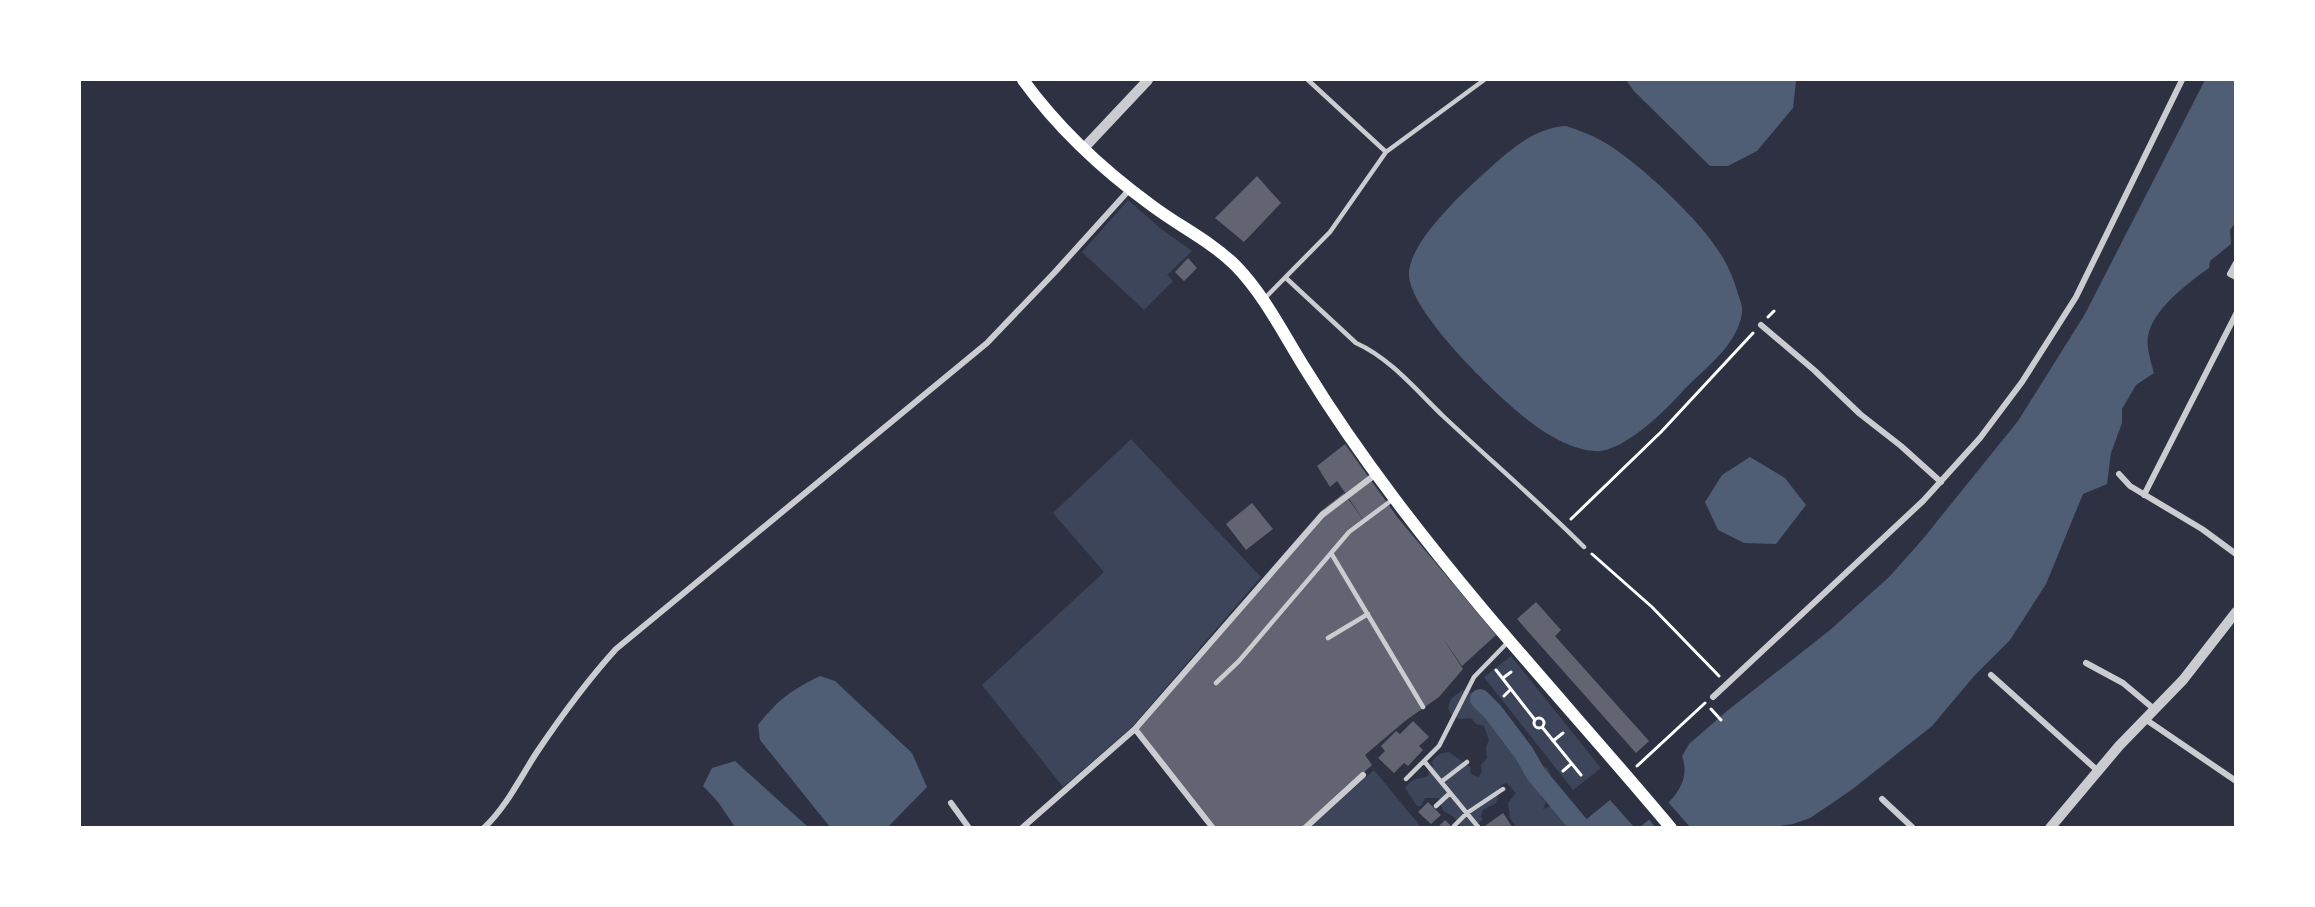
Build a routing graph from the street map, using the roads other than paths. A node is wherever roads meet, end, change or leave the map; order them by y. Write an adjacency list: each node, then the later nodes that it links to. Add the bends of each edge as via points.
1 (1023, 80): 6 (main road)
2 (1148, 80): 6 (street)
3 (1308, 80): 7 (lane)
4 (1484, 80): 7 (lane)
5 (2182, 80): 17 (street, via 2076,297 2022,382)
6 (1083, 149): 8 (main road)
7 (1386, 152): 11 (lane, via 1330,232)
8 (1131, 188): 12 (main road, via 1210,243 1237,267); 49 (street, via 987,343 616,649 581,688 514,791)
9 (2235, 263): 10 (street, via 2230,274)
10 (2235, 277)
11 (1286, 278): 12 (lane); 20 (lane, via 1356,343 1403,378)
12 (1263, 300): 15 (main road)
13 (2235, 314): 18 (street)
14 (1761, 325): 17 (street)
15 (1377, 474): 19 (main road); 34 (street, via 1322,515)
16 (2119, 474): 18 (street)
17 (1941, 482): 30 (street)
18 (2144, 495): 22 (street, via 2202,529)
19 (1394, 498): 21 (lane, via 1349,532); 26 (main road)
20 (1584, 547)
21 (1331, 553): 24 (lane); 29 (lane)
22 (2235, 554)
23 (2235, 612): 32 (street, via 2183,680)
24 (1368, 614): 25 (lane); 31 (lane)
25 (1328, 638)
26 (1510, 640): 35 (lane, via 1474,677 1439,746); 55 (main road)
27 (2086, 663): 32 (street, via 2123,683)
28 (1990, 675): 37 (street)
29 (1216, 683)
30 (1713, 697)
31 (1424, 707)
32 (2154, 710): 33 (street)
33 (2145, 719): 37 (street); 40 (street)
34 (1135, 729): 51 (street); 52 (street)
35 (1424, 760): 39 (lane); 41 (lane)
36 (1467, 762): 41 (lane)
37 (2098, 771): 57 (street)
38 (1363, 775): 53 (street)
39 (1406, 779)
40 (2235, 781)
41 (1441, 782): 43 (lane)
42 (1503, 789): 47 (lane)
43 (1450, 793): 46 (lane); 47 (lane)
44 (1882, 799): 56 (street)
45 (951, 803): 50 (street)
46 (1436, 806)
47 (1467, 813): 48 (lane); 54 (lane)
48 (1454, 826)
49 (484, 828)
50 (969, 828)
51 (1022, 828)
52 (1213, 828)
53 (1305, 828)
54 (1479, 828)
55 (1671, 828)
56 (1913, 828)
57 (2050, 828)

